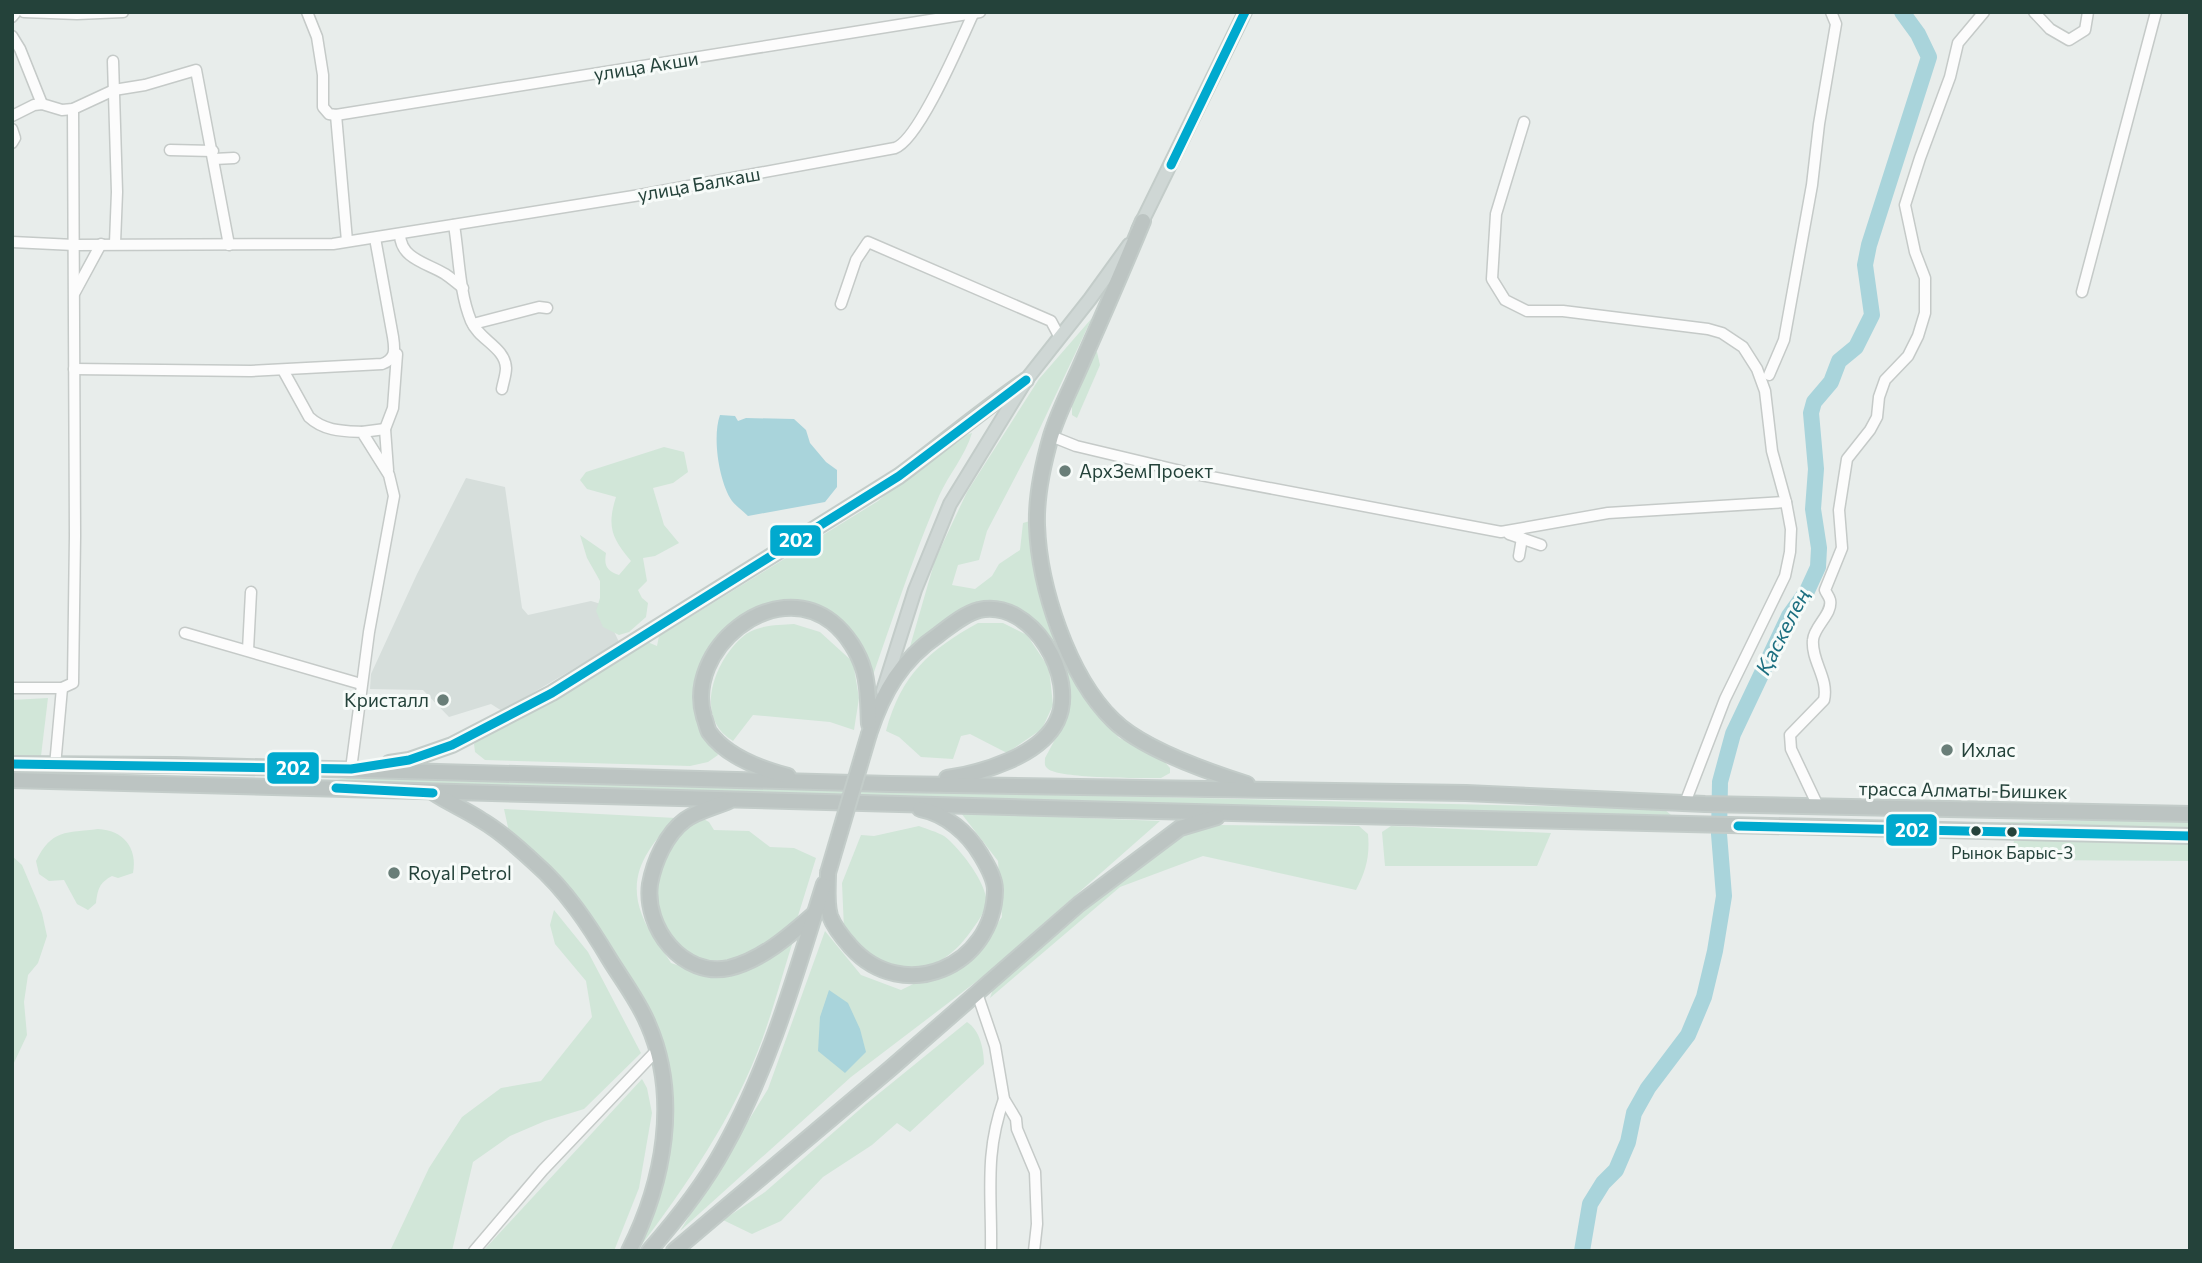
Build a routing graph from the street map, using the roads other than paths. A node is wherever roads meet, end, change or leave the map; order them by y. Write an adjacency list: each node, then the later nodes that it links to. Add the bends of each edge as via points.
1 (16, 12): 12 (street)
2 (24, 12): 3 (street)
3 (123, 12)
4 (307, 12): 18 (street, via 317,37 323,107)
5 (1245, 12): 26 (main road)
6 (1831, 12): 48 (street, via 1836,24 1803,237 1784,340)
7 (1984, 12): 81 (street, via 1958,43 1905,205 1925,278 1922,325 1908,356 1885,380 1870,430 1847,459 1839,510 1842,548 1825,590 1830,600 1828,611 1813,641 1824,700 1790,735 1791,748)
8 (2034, 12): 9 (street, via 2050,29 2070,40 2085,30)
9 (2088, 12)
10 (2156, 12): 37 (street)
11 (977, 13): 18 (street, улица Акши); 27 (street, улица Балкаш, via 948,71 900,147)
12 (12, 17)
13 (12, 36): 16 (street)
14 (113, 61): 15 (street)
15 (114, 90): 17 (street); 24 (street, via 196,70); 32 (street)
16 (42, 104): 17 (street); 19 (street)
17 (73, 109): 34 (street)
18 (336, 115): 30 (street)
19 (12, 116)
20 (1524, 122): 55 (street, via 1496,214 1492,279 1505,300 1527,312 1563,311 1723,333 1742,347 1757,369)
21 (12, 129): 22 (street)
22 (12, 143)
23 (170, 150): 24 (street)
24 (213, 155): 25 (street); 35 (street)
25 (234, 158)
26 (1143, 221): 42 (main road); 53 (highway)
27 (454, 225): 28 (street, улица Балкаш); 36 (street)
28 (400, 235): 29 (street, улица Балкаш); 36 (street, via 400,245 411,256)
29 (375, 238): 30 (street, улица Балкаш); 43 (street)
30 (347, 241): 35 (street, улица Балкаш)
31 (12, 242): 34 (street, улица Балкаш)
32 (115, 243): 33 (street, улица Балкаш); 35 (street, улица Балкаш)
33 (101, 244): 34 (street, улица Балкаш); 38 (street)
34 (74, 245): 38 (street)
35 (229, 246)
36 (463, 288): 41 (street)
37 (2082, 292)
38 (74, 296): 46 (street)
39 (841, 304): 42 (street, via 856,260 868,242 1051,321)
40 (547, 308): 41 (street)
41 (473, 324): 50 (street, via 499,351 506,366)
42 (1059, 336): 49 (main road)
43 (394, 347): 44 (street, via 393,358); 45 (street)
44 (382, 364): 45 (street); 47 (street)
45 (395, 365): 51 (street, via 393,408)
46 (74, 369): 47 (street); 65 (street, via 73,683)
47 (283, 370): 52 (street, via 314,421 324,428)
48 (1769, 375)
49 (1026, 380): 66 (main road, via 950,504 915,590); 71 (highway, via 899,476 552,693 452,745 408,760)
50 (502, 389)
51 (385, 429): 52 (street); 54 (street)
52 (362, 432): 54 (street)
53 (1051, 436): 56 (street, via 1185,472); 76 (highway, via 1037,524 1043,576 1065,643 1096,699 1113,721 1138,739 1247,784)
54 (389, 475): 63 (street, via 394,496)
55 (1786, 502): 56 (street, via 1608,513); 80 (street, via 1791,529 1785,576 1725,699)
56 (1501, 532): 57 (street)
57 (1522, 538): 58 (street); 59 (street)
58 (1541, 545)
59 (1519, 556)
60 (251, 592): 62 (street)
61 (185, 633): 62 (street)
62 (248, 650): 63 (street)
63 (362, 684): 71 (street)
64 (12, 688): 65 (street)
65 (62, 688): 69 (street)
66 (880, 701): 67 (highway); 74 (highway, via 904,664 928,642 979,610 1012,612 1027,621 1052,656 1061,691 1062,706 1050,732 1005,763 970,775)
67 (869, 734): 73 (highway, via 864,672 839,628 825,617 790,607 758,614 740,625 712,658 705,675 701,705 709,731 726,749 751,763); 87 (highway, bridge)
68 (12, 764): 69 (highway)
69 (55, 766): 70 (highway)
70 (255, 766): 71 (highway); 75 (highway)
71 (351, 769): 73 (highway)
72 (12, 780): 75 (highway)
73 (813, 782): 74 (highway)
74 (890, 784): 76 (highway)
75 (252, 786): 77 (highway)
76 (1293, 790): 80 (highway, трасса Алматы-Бишкек)
77 (433, 793): 78 (highway); 90 (highway, via 482,820 557,885 587,922 629,991)
78 (736, 798): 79 (highway); 88 (highway, via 686,819 672,833 655,866 652,907 672,951 698,966 728,968 748,962 786,939)
79 (887, 803): 83 (highway, трасса Алматы-Бишкек); 87 (highway, via 928,810 949,821 972,839 989,867 995,888 991,913 968,953 937,973 914,977 873,967 862,960 829,914)
80 (1685, 803): 81 (highway, трасса Алматы-Бишкек)
81 (1818, 806): 82 (highway, трасса Алматы-Бишкек)
82 (1882, 808): 84 (highway, трасса Алматы-Бишкек); 85 (highway)
83 (1231, 813): 85 (highway, трасса Алматы-Бишкек); 89 (highway, via 1181,828 1161,841 1079,904)
84 (2190, 814)
85 (1882, 829): 86 (highway, трасса Алматы-Бишкек)
86 (2190, 836)
87 (828, 873): 88 (highway)
88 (815, 913): 94 (highway, via 750,1096 696,1192)
89 (977, 993): 91 (street, via 995,1046); 95 (highway)
90 (657, 1050): 92 (street); 93 (highway, via 666,1124 662,1158 652,1198)
91 (1004, 1099): 96 (street, via 989,1166); 97 (street, via 1035,1172)
92 (474, 1251)
93 (629, 1251)
94 (649, 1251)
95 (674, 1251)
96 (990, 1251)
97 (1034, 1251)

